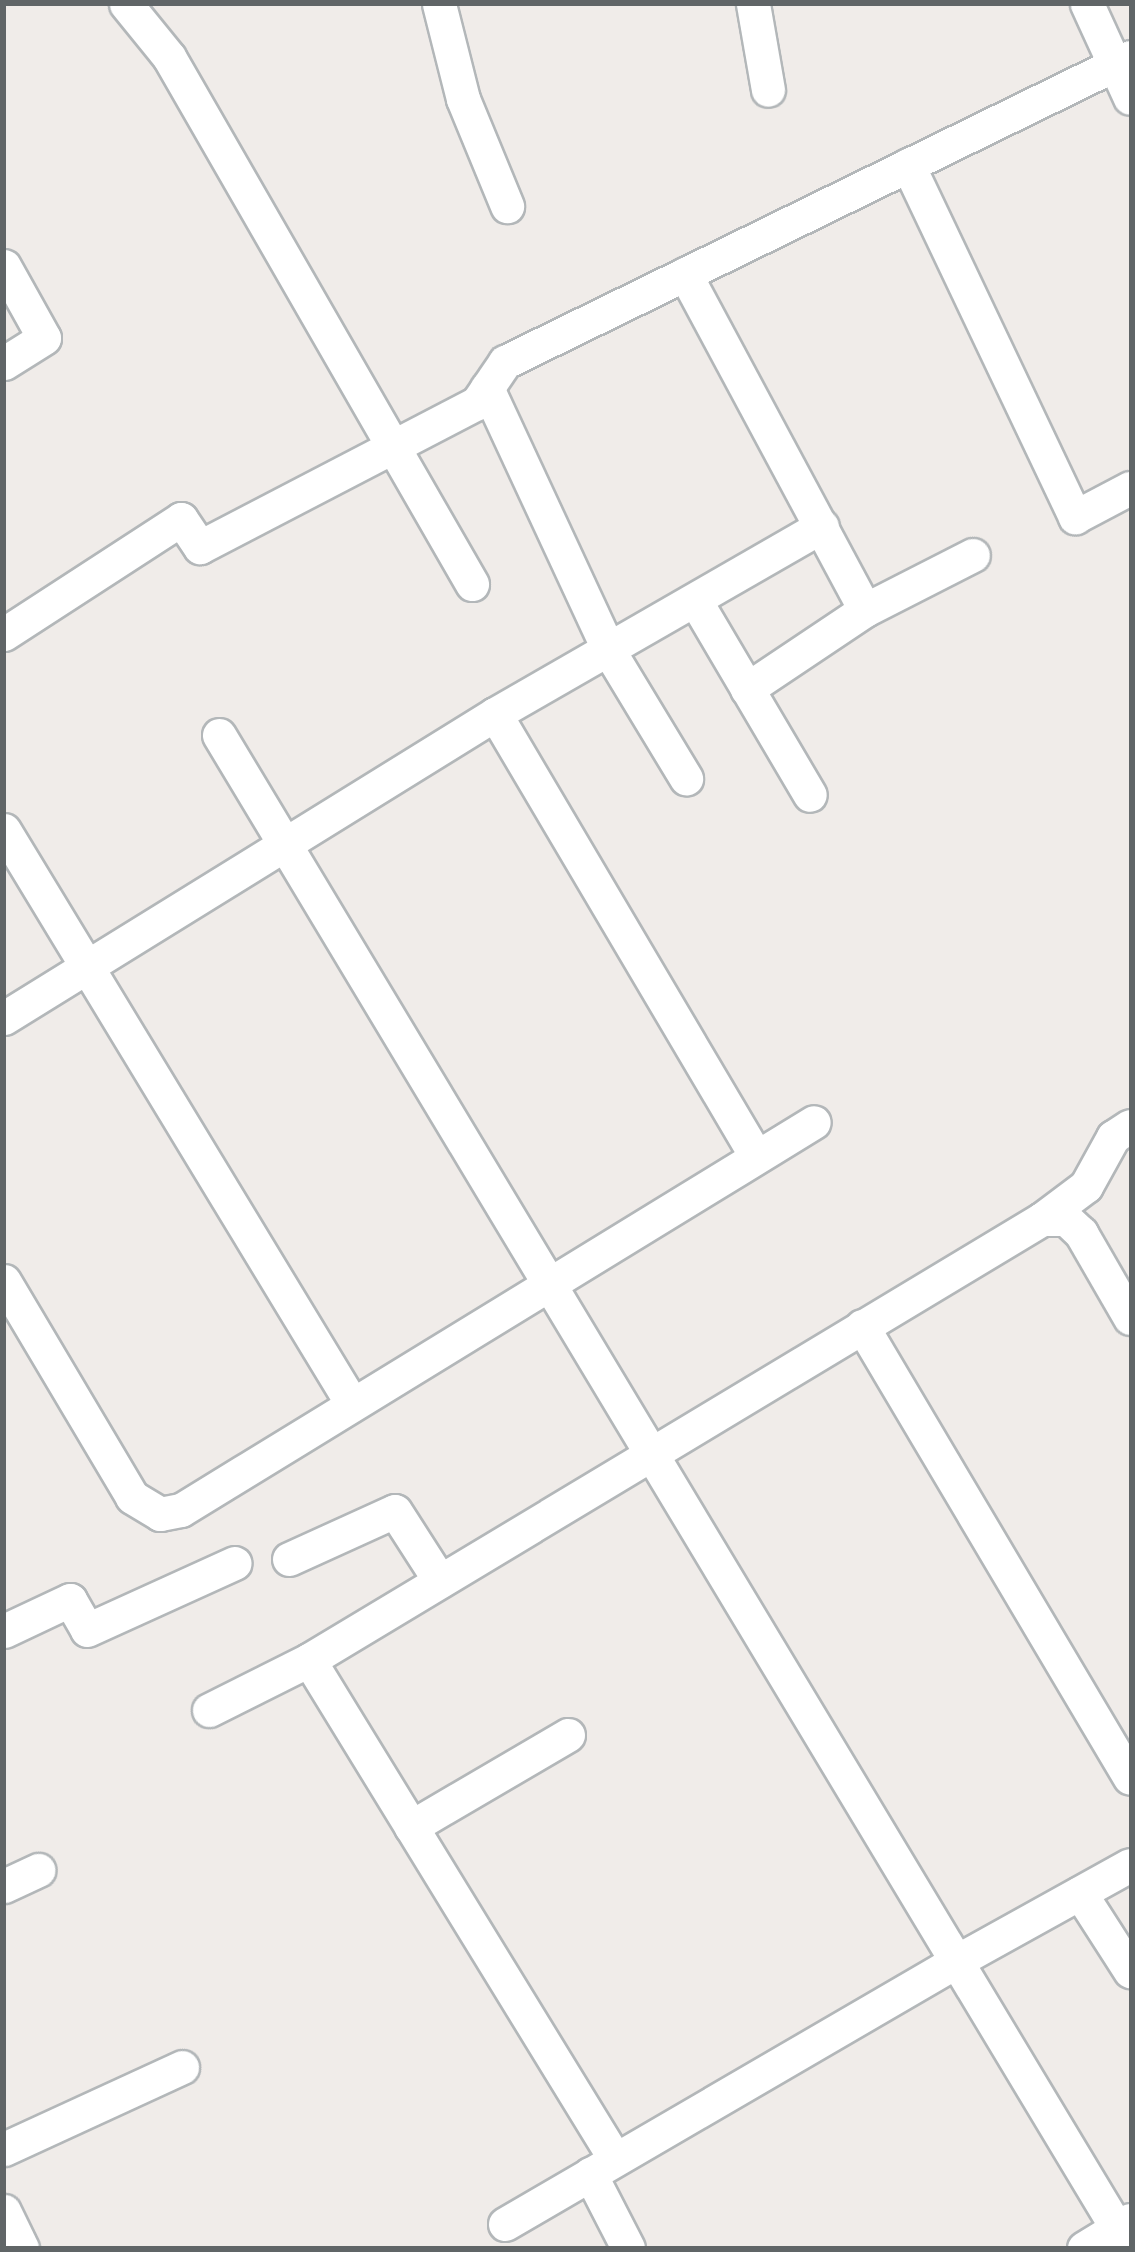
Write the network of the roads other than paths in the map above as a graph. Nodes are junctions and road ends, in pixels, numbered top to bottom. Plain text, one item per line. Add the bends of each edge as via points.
1 (126, 4) edge
2 (439, 4) edge
3 (753, 4) edge
4 (1087, 4) edge
5 (1122, 61) edge
6 (768, 90) dead end
7 (1131, 98) edge
8 (908, 165) junction
9 (507, 206) dead end
10 (4, 266) edge
11 (685, 274) junction
12 (4, 363) edge
13 (487, 388) junction
14 (391, 448) junction
15 (1131, 488) edge
16 (822, 526) junction
17 (973, 555) dead end
18 (472, 584) dead end
19 (695, 600) junction
20 (865, 610) junction
21 (4, 634) edge
22 (609, 651) junction
23 (747, 689) junction
24 (495, 714) junction
25 (219, 735) dead end
26 (686, 778) dead end
27 (810, 795) dead end
28 (4, 830) edge
29 (288, 844) junction
30 (87, 965) junction
31 (4, 1018) edge
32 (814, 1122) dead end
33 (1131, 1126) edge
34 (756, 1156) junction
35 (1042, 1219) junction
36 (4, 1281) edge
37 (548, 1287) junction
38 (1131, 1318) edge
39 (862, 1326) junction
40 (351, 1402) junction
41 (649, 1453) junction
42 (289, 1559) dead end
43 (235, 1563) dead end
44 (440, 1581) junction
45 (4, 1630) edge
46 (309, 1660) junction
47 (209, 1710) dead end
48 (568, 1735) dead end
49 (1131, 1778) edge
50 (411, 1827) junction
51 (1131, 1865) edge
52 (39, 1870) dead end
53 (4, 1886) edge
54 (1080, 1893) junction
55 (955, 1962) junction
56 (1131, 1971) edge
57 (182, 2067) dead end
58 (4, 2149) edge
59 (603, 2167) junction
60 (4, 2211) edge
61 (505, 2224) dead end
62 (1126, 2232) edge
63 (22, 2247) edge
64 (628, 2247) edge
65 (1084, 2247) edge

1 - 14 street via 169,57
2 - 9 street via 463,99
3 - 6 street
4 - 5 street
5 - 7 street
5 - 8 street
8 - 11 street
8 - 15 street via 1075,517
10 - 12 street via 44,338
11 - 13 street via 505,362
11 - 16 street
13 - 14 street via 477,403
13 - 22 street
14 - 18 street
14 - 21 street via 200,547 181,519
16 - 19 street
16 - 20 street
17 - 20 street
19 - 22 street
19 - 23 street
20 - 23 street
22 - 24 street
22 - 26 street
23 - 27 street
24 - 29 street
24 - 34 street
25 - 29 street
28 - 30 street
29 - 30 street
29 - 37 street
30 - 31 street
30 - 40 street
32 - 34 street
33 - 35 street via 1113,1137 1086,1186
34 - 37 street
35 - 38 street via 1066,1219 1081,1233
35 - 39 street
36 - 40 street via 132,1497 160,1514 180,1510
37 - 40 street
37 - 41 street
39 - 41 street
39 - 49 street
41 - 44 street
41 - 55 street
42 - 44 street via 394,1511
43 - 45 street via 87,1630 70,1600
44 - 46 street
46 - 47 street
46 - 50 street
48 - 50 street
50 - 59 street
51 - 54 street
52 - 53 street
54 - 55 street
54 - 56 street
55 - 59 street
55 - 62 street
57 - 58 street
59 - 61 street
59 - 64 street
60 - 63 street
62 - 65 street

